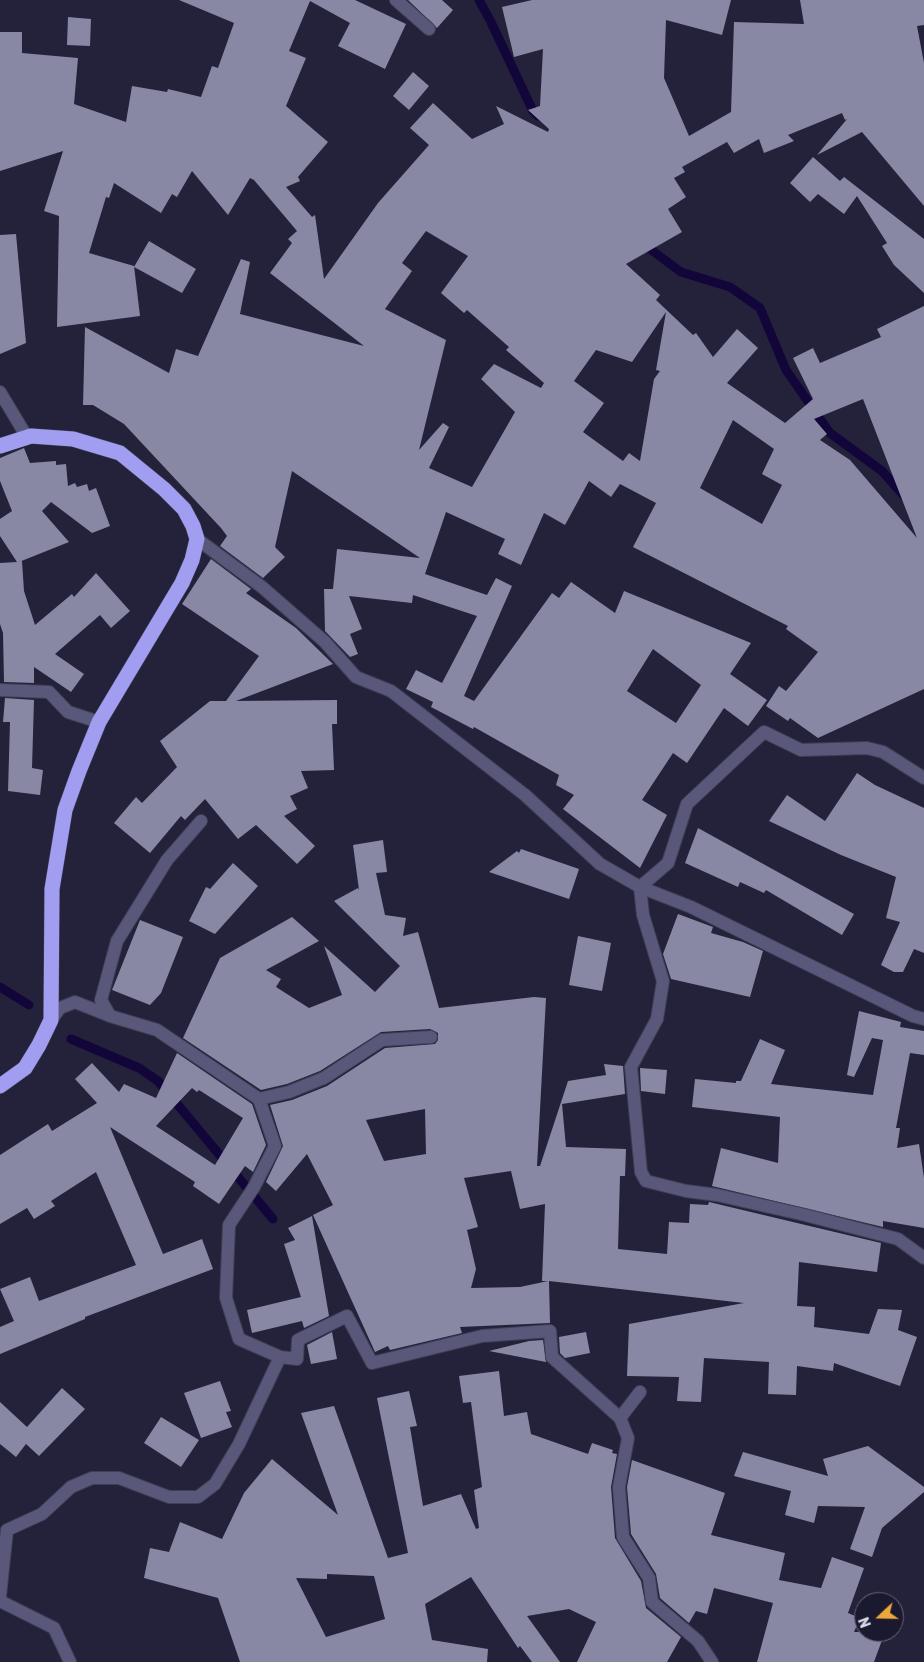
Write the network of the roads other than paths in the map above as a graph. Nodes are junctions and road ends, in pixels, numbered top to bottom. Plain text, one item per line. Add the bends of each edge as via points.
1 (396, 0) edge
2 (429, 29) dead end
3 (0, 392) edge
4 (26, 437) junction
5 (0, 446) edge
6 (197, 539) junction
7 (0, 690) edge
8 (99, 722) junction
9 (924, 778) edge
10 (202, 821) dead end
11 (640, 887) junction
12 (110, 1016) junction
13 (51, 1020) junction
14 (924, 1020) edge
15 (431, 1036) dead end
16 (0, 1086) edge
17 (260, 1098) junction
18 (924, 1258) edge
19 (280, 1357) junction
20 (640, 1392) dead end
21 (620, 1418) junction
22 (0, 1596) edge
23 (0, 1601) edge
24 (70, 1662) edge
25 (712, 1662) edge

1 - 2 street
3 - 4 street
4 - 5 highway
4 - 6 highway via 73,440 120,453 164,488 184,509
6 - 8 highway via 182,583
6 - 11 street via 262,587 325,642 356,677 390,691 525,795 600,864
7 - 8 street via 49,692 68,712
8 - 13 highway via 66,810 52,890
9 - 11 street via 884,752 867,748 801,750 764,732 687,804 668,863
10 - 12 street via 167,860 117,941 101,1000
11 - 14 street via 691,907
11 - 18 street via 643,915 663,981 657,1019 631,1067 641,1172 646,1181 805,1215 898,1239
12 - 13 street via 75,1002 60,1008
12 - 17 street via 156,1030
13 - 16 highway via 25,1068
15 - 17 street via 382,1040 324,1078 289,1092
17 - 19 street via 274,1146 254,1187 229,1225 226,1298 239,1339
19 - 21 street via 297,1359 298,1340 347,1316 372,1363 482,1336 550,1331 552,1357
19 - 22 street via 239,1444 215,1484 198,1497 169,1497 119,1478 92,1478 71,1487 42,1514 7,1530
20 - 21 street
21 - 25 street via 628,1438 619,1487 623,1537 648,1578 652,1602 698,1641
23 - 24 street via 54,1628

